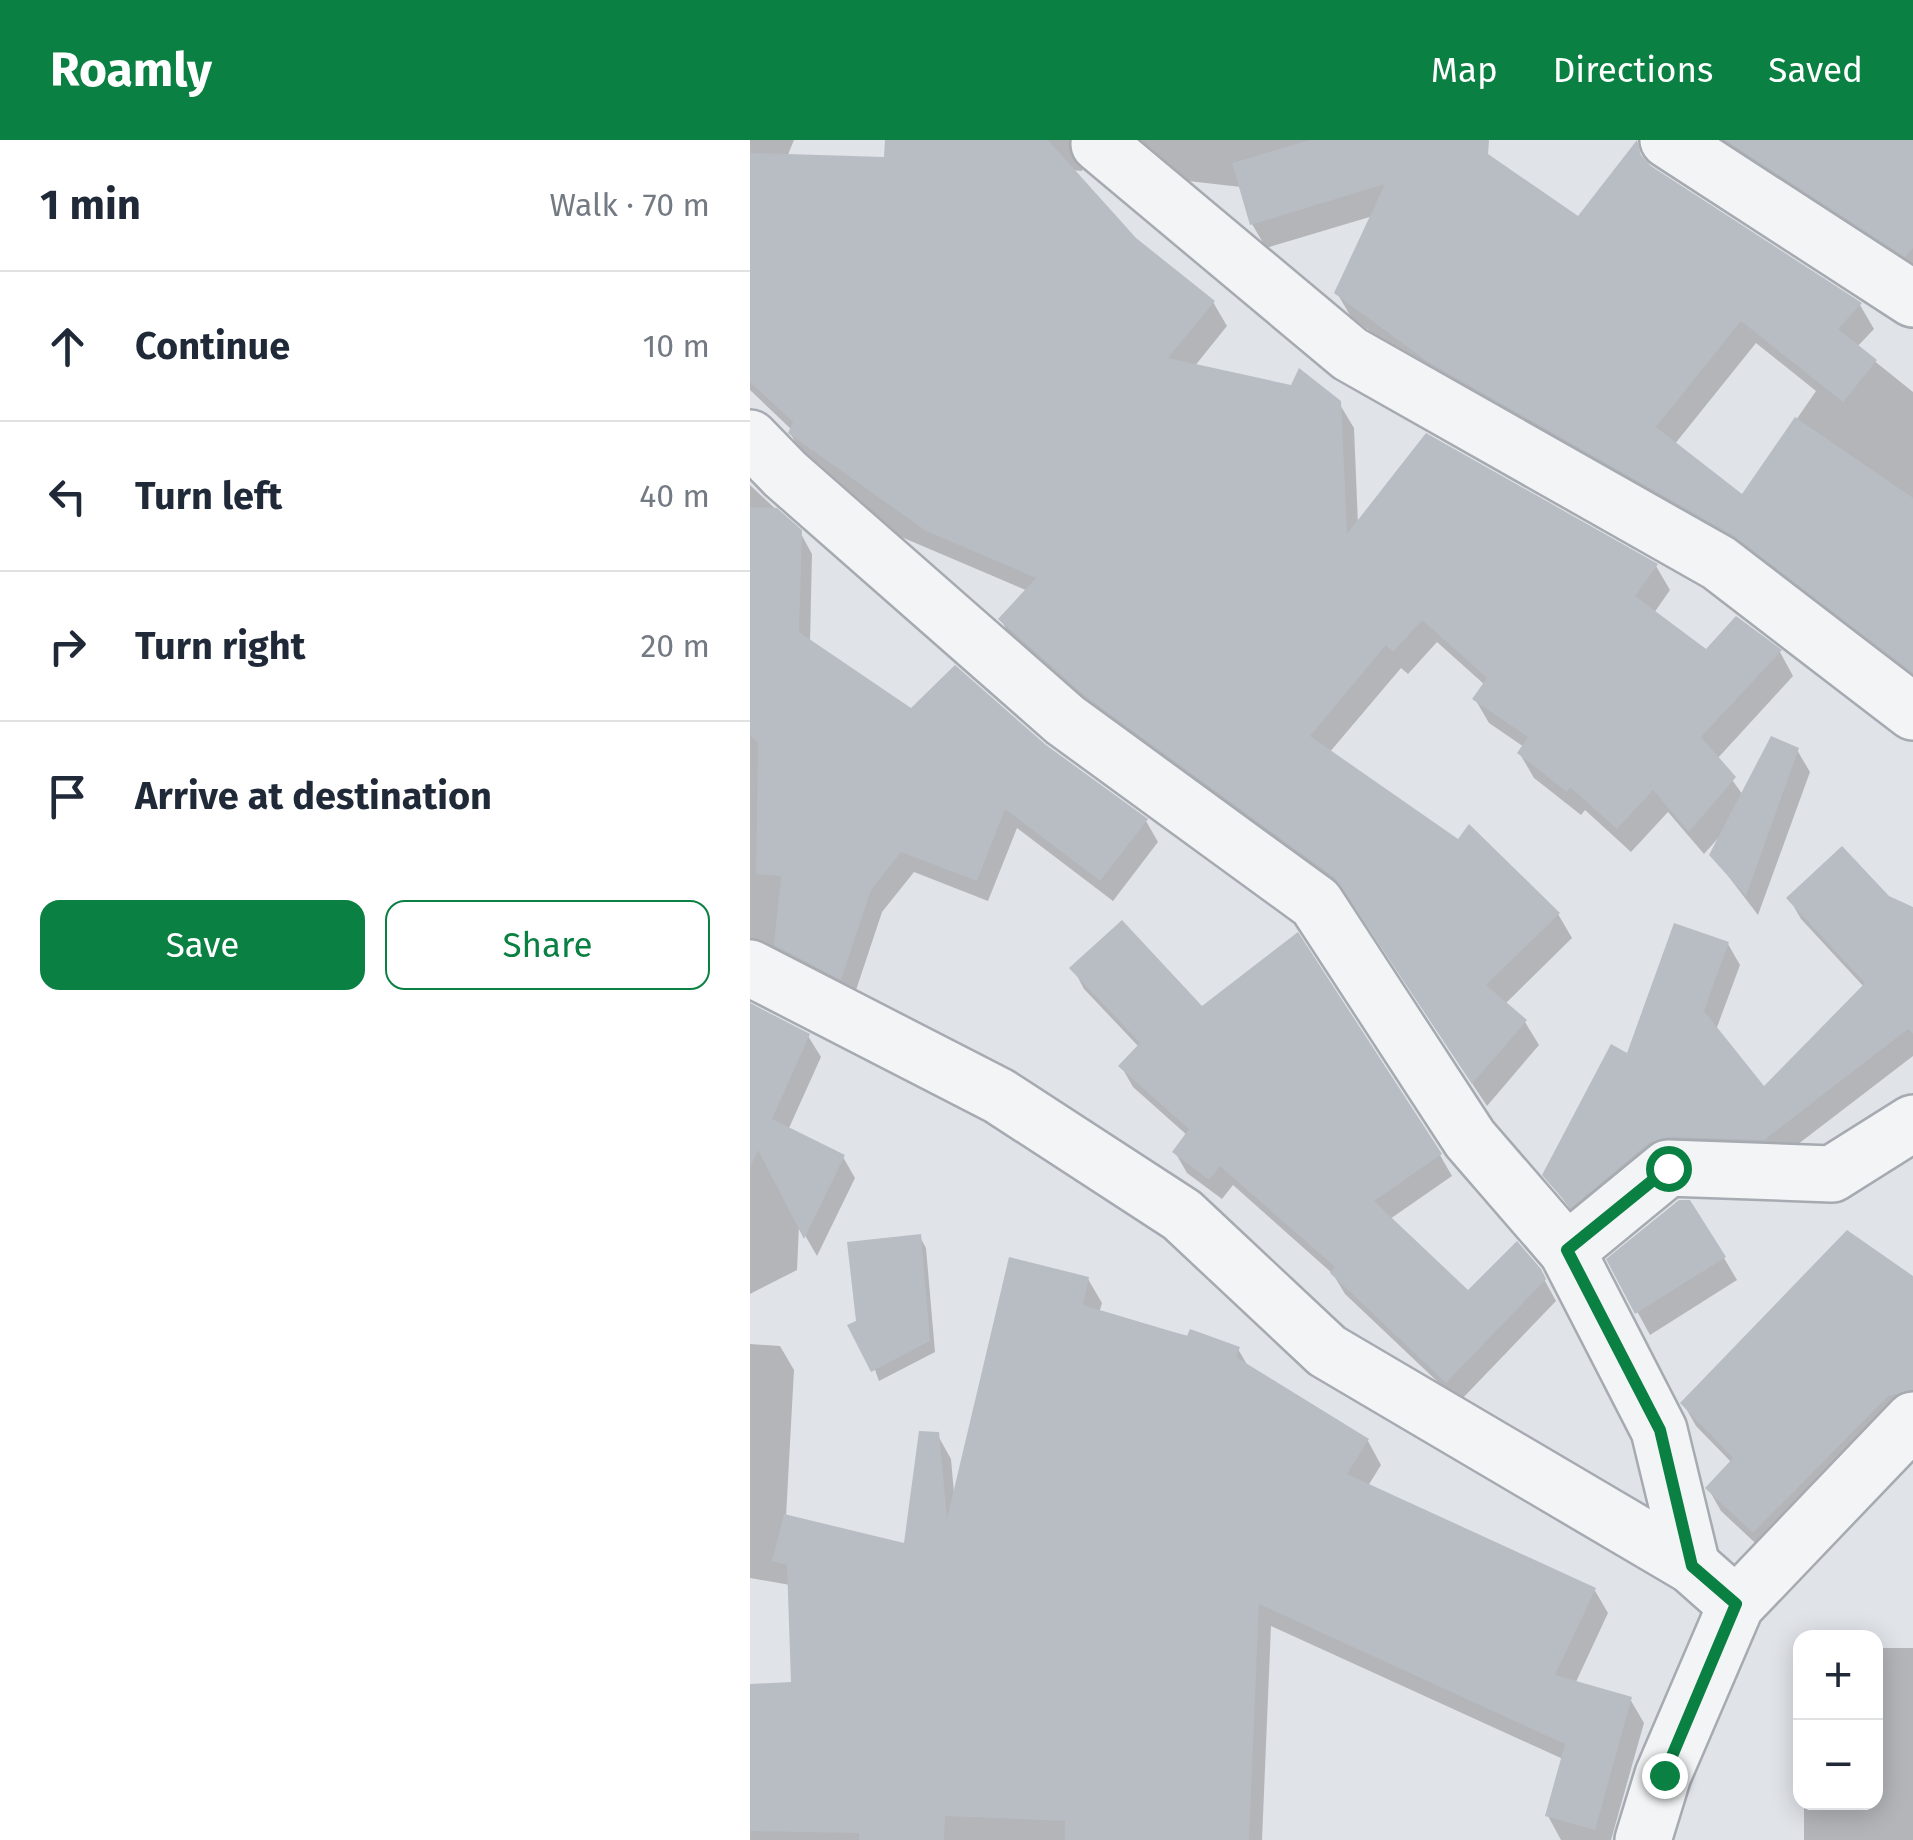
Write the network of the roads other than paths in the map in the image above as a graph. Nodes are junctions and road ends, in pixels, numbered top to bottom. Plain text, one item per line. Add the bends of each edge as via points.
1 (1668, 140) edge
2 (1099, 144) dead end
3 (1913, 298) edge
4 (750, 438) edge
5 (1913, 712) edge
6 (750, 968) edge
7 (1913, 1123) edge
8 (1567, 1250) junction
9 (1913, 1420) edge
10 (1692, 1566) junction
11 (1736, 1604) junction
12 (1642, 1840) edge

1 - 3 street
2 - 5 street via 1350,354 1719,562
4 - 8 street via 1066,720 1316,902 1470,1139
6 - 10 street via 998,1096 1182,1216 1326,1351
7 - 8 street via 1832,1174 1668,1168
8 - 10 street via 1660,1430
9 - 11 street
10 - 11 street
11 - 12 street

